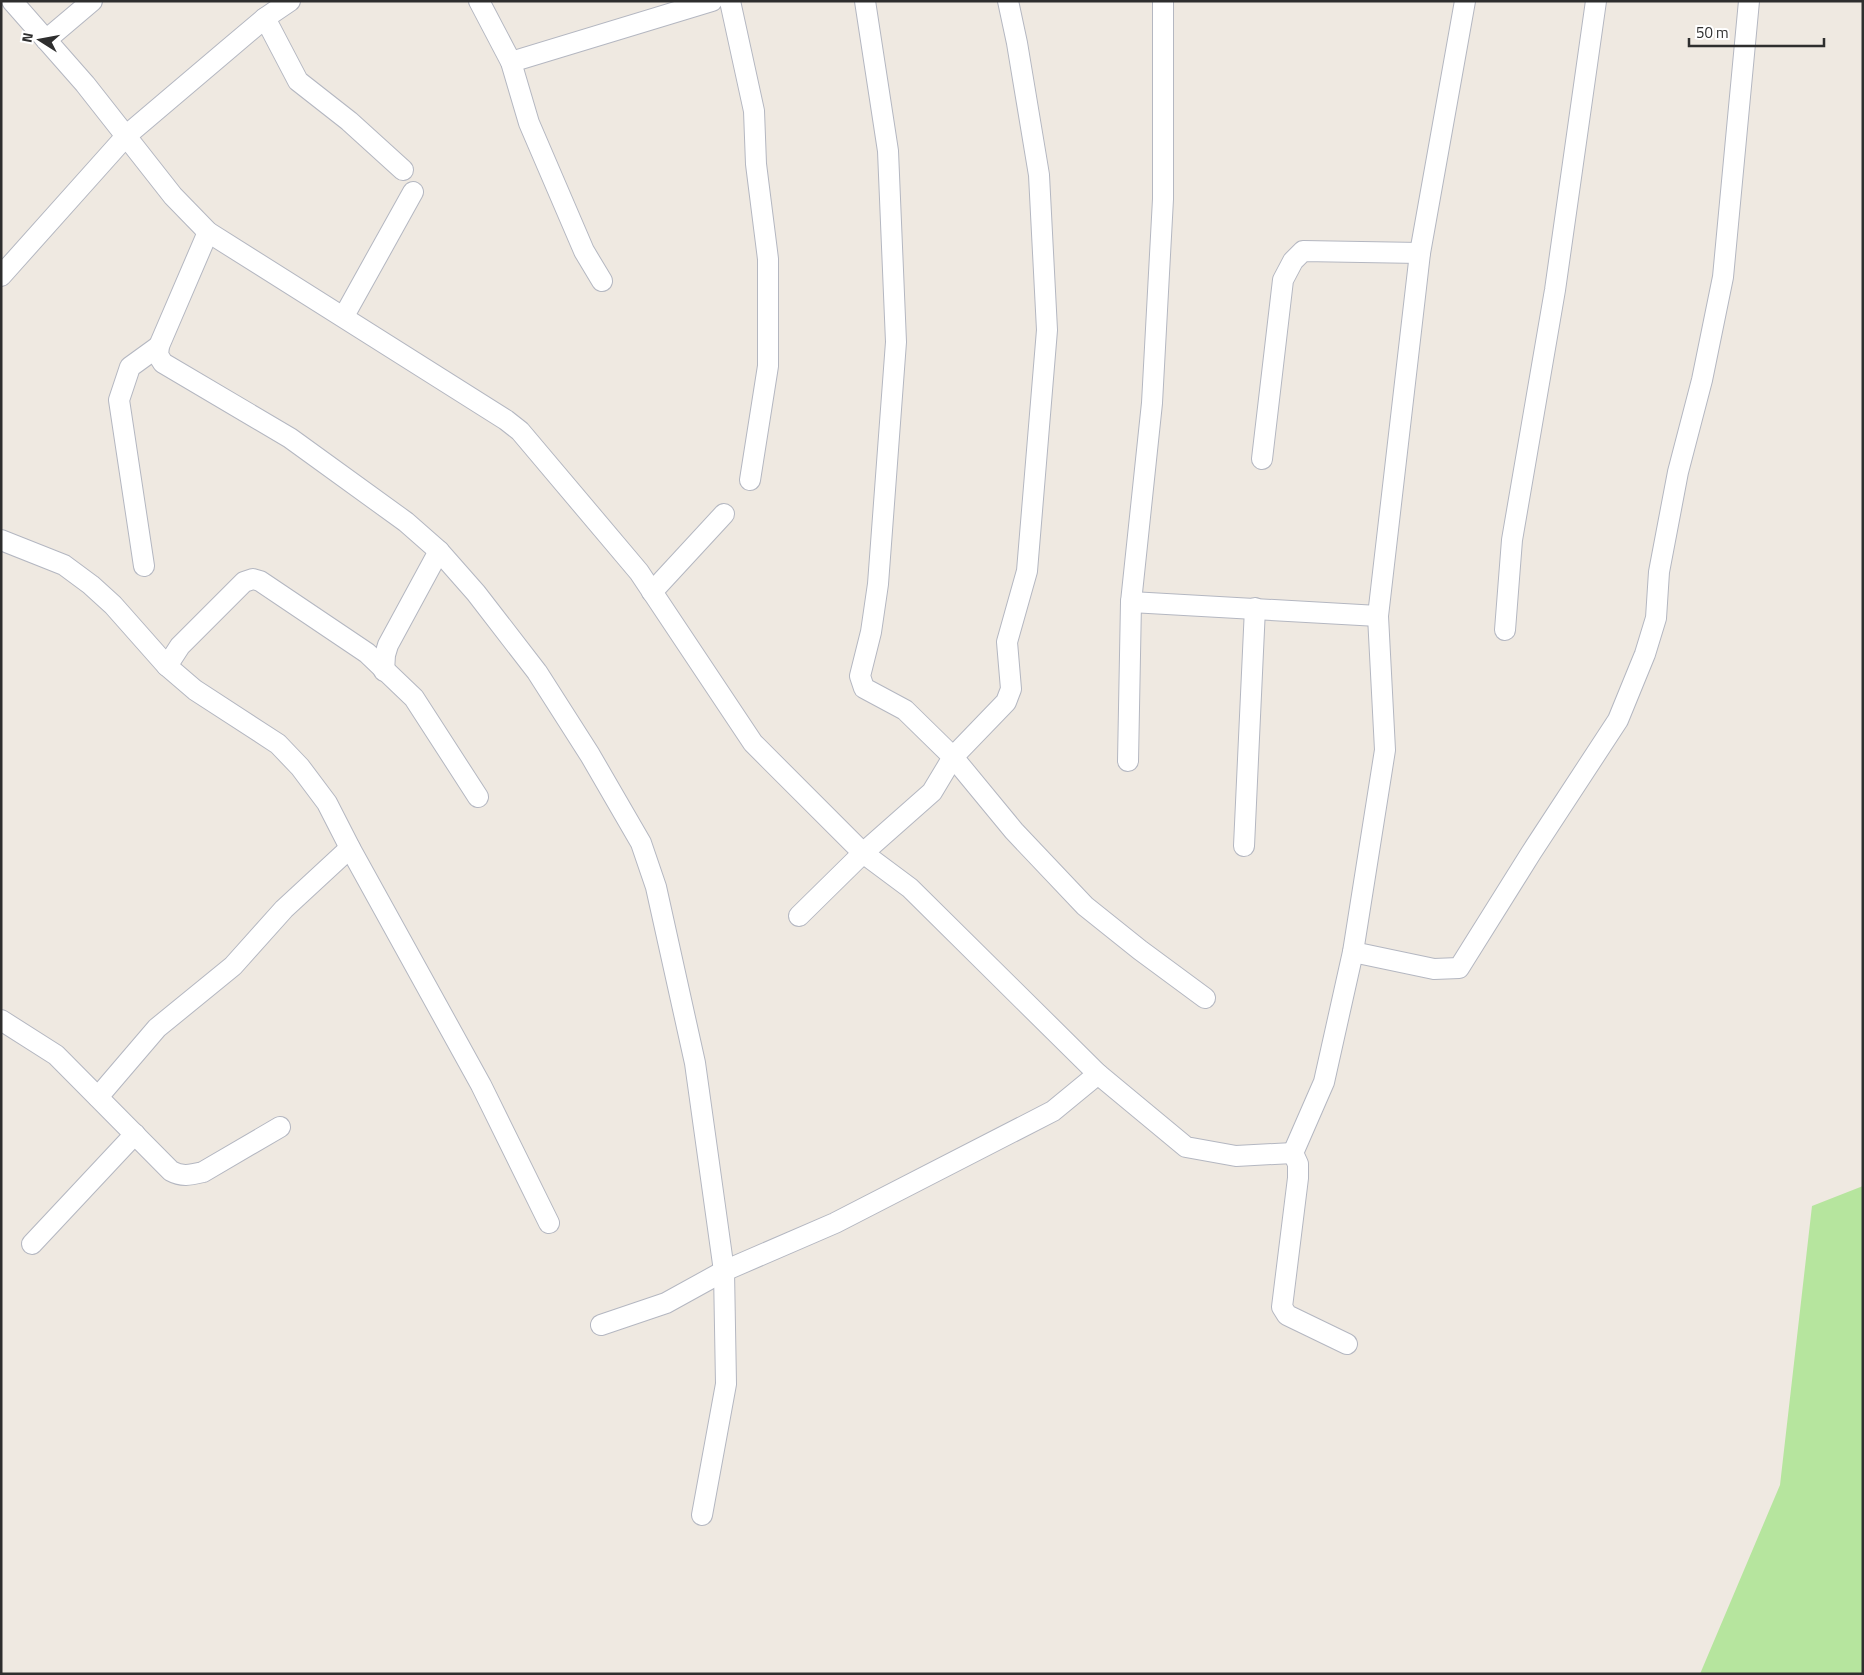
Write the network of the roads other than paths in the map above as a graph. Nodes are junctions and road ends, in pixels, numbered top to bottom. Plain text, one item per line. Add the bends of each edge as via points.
1 (12, 1) edge
2 (92, 1) edge
3 (290, 1) edge
4 (478, 1) edge
5 (712, 1) edge
6 (730, 1) edge
7 (865, 1) edge
8 (1008, 1) edge
9 (1163, 1) edge
10 (1465, 1) edge
11 (1596, 1) edge
12 (1749, 1) edge
13 (265, 18) junction
14 (46, 40) junction
15 (511, 62) junction
16 (127, 135) junction
17 (403, 170) dead end
18 (413, 192) dead end
19 (208, 232) junction
20 (1420, 253) junction
21 (3, 270) edge
22 (602, 281) dead end
23 (344, 316) junction
24 (159, 346) junction
25 (1262, 460) dead end
26 (750, 480) dead end
27 (724, 514) dead end
28 (1, 540) edge
29 (439, 551) junction
30 (144, 566) dead end
31 (652, 592) junction
32 (1131, 602) junction
33 (1255, 608) junction
34 (1378, 616) junction
35 (1505, 630) dead end
36 (167, 666) junction
37 (384, 671) junction
38 (953, 758) junction
39 (1128, 761) dead end
40 (478, 797) dead end
41 (1244, 846) dead end
42 (350, 848) junction
43 (863, 852) junction
44 (800, 916) dead end
45 (1353, 952) junction
46 (1205, 998) dead end
47 (1, 1020) edge
48 (1098, 1074) junction
49 (98, 1098) junction
50 (280, 1127) dead end
51 (135, 1134) junction
52 (1293, 1154) junction
53 (549, 1223) dead end
54 (32, 1244) dead end
55 (724, 1271) junction
56 (601, 1325) dead end
57 (1347, 1344) dead end
58 (702, 1515) dead end

1 - 14 street
2 - 14 street
3 - 13 street
4 - 15 street
5 - 15 street
6 - 26 street via 754,111 756,164 768,259 768,366
7 - 38 street via 888,151 896,342 878,584 860,676 864,688 905,710
8 - 38 street via 1039,175 1047,330 1027,571 1006,642 1011,689 1006,702
9 - 32 street via 1162,228 1152,403
10 - 20 street
11 - 35 street via 1554,290 1512,540
12 - 45 street via 1723,277 1702,380 1678,472 1659,572 1656,618 1618,720 1459,968 1434,969
13 - 16 street
13 - 17 street via 298,81
14 - 16 street
15 - 22 street via 529,123 584,251
16 - 19 street via 174,196
16 - 21 street
18 - 23 street
19 - 23 street
19 - 24 street
20 - 25 street via 1303,251 1293,261 1283,280
20 - 34 street
23 - 31 street via 520,430 639,572
24 - 29 street via 158,355 163,363 290,438 406,522
24 - 30 street via 130,367 119,400
27 - 31 street
28 - 36 street via 64,565 91,585
29 - 37 street via 388,645
29 - 55 street via 537,672 641,843 656,888 695,1063
31 - 43 street via 745,734
32 - 33 street
32 - 39 street
33 - 34 street
33 - 41 street
34 - 45 street via 1385,750
36 - 37 street via 180,646 244,582 253,579 278,592 367,653
36 - 42 street via 195,690 278,744 327,803
37 - 40 street via 414,698
38 - 43 street via 932,792
38 - 46 street via 1014,831 1085,906
42 - 49 street via 284,910 233,966 157,1028
42 - 53 street via 481,1084
43 - 44 street
43 - 48 street via 910,888
45 - 52 street via 1324,1082
47 - 49 street via 56,1055
48 - 52 street via 1186,1146 1236,1156
48 - 55 street via 1053,1111 835,1223
49 - 51 street
50 - 51 street via 190,1176 180,1176 171,1171
51 - 54 street
52 - 57 street via 1298,1164 1298,1178 1282,1307 1287,1315
55 - 56 street via 666,1303
55 - 58 street via 726,1384

